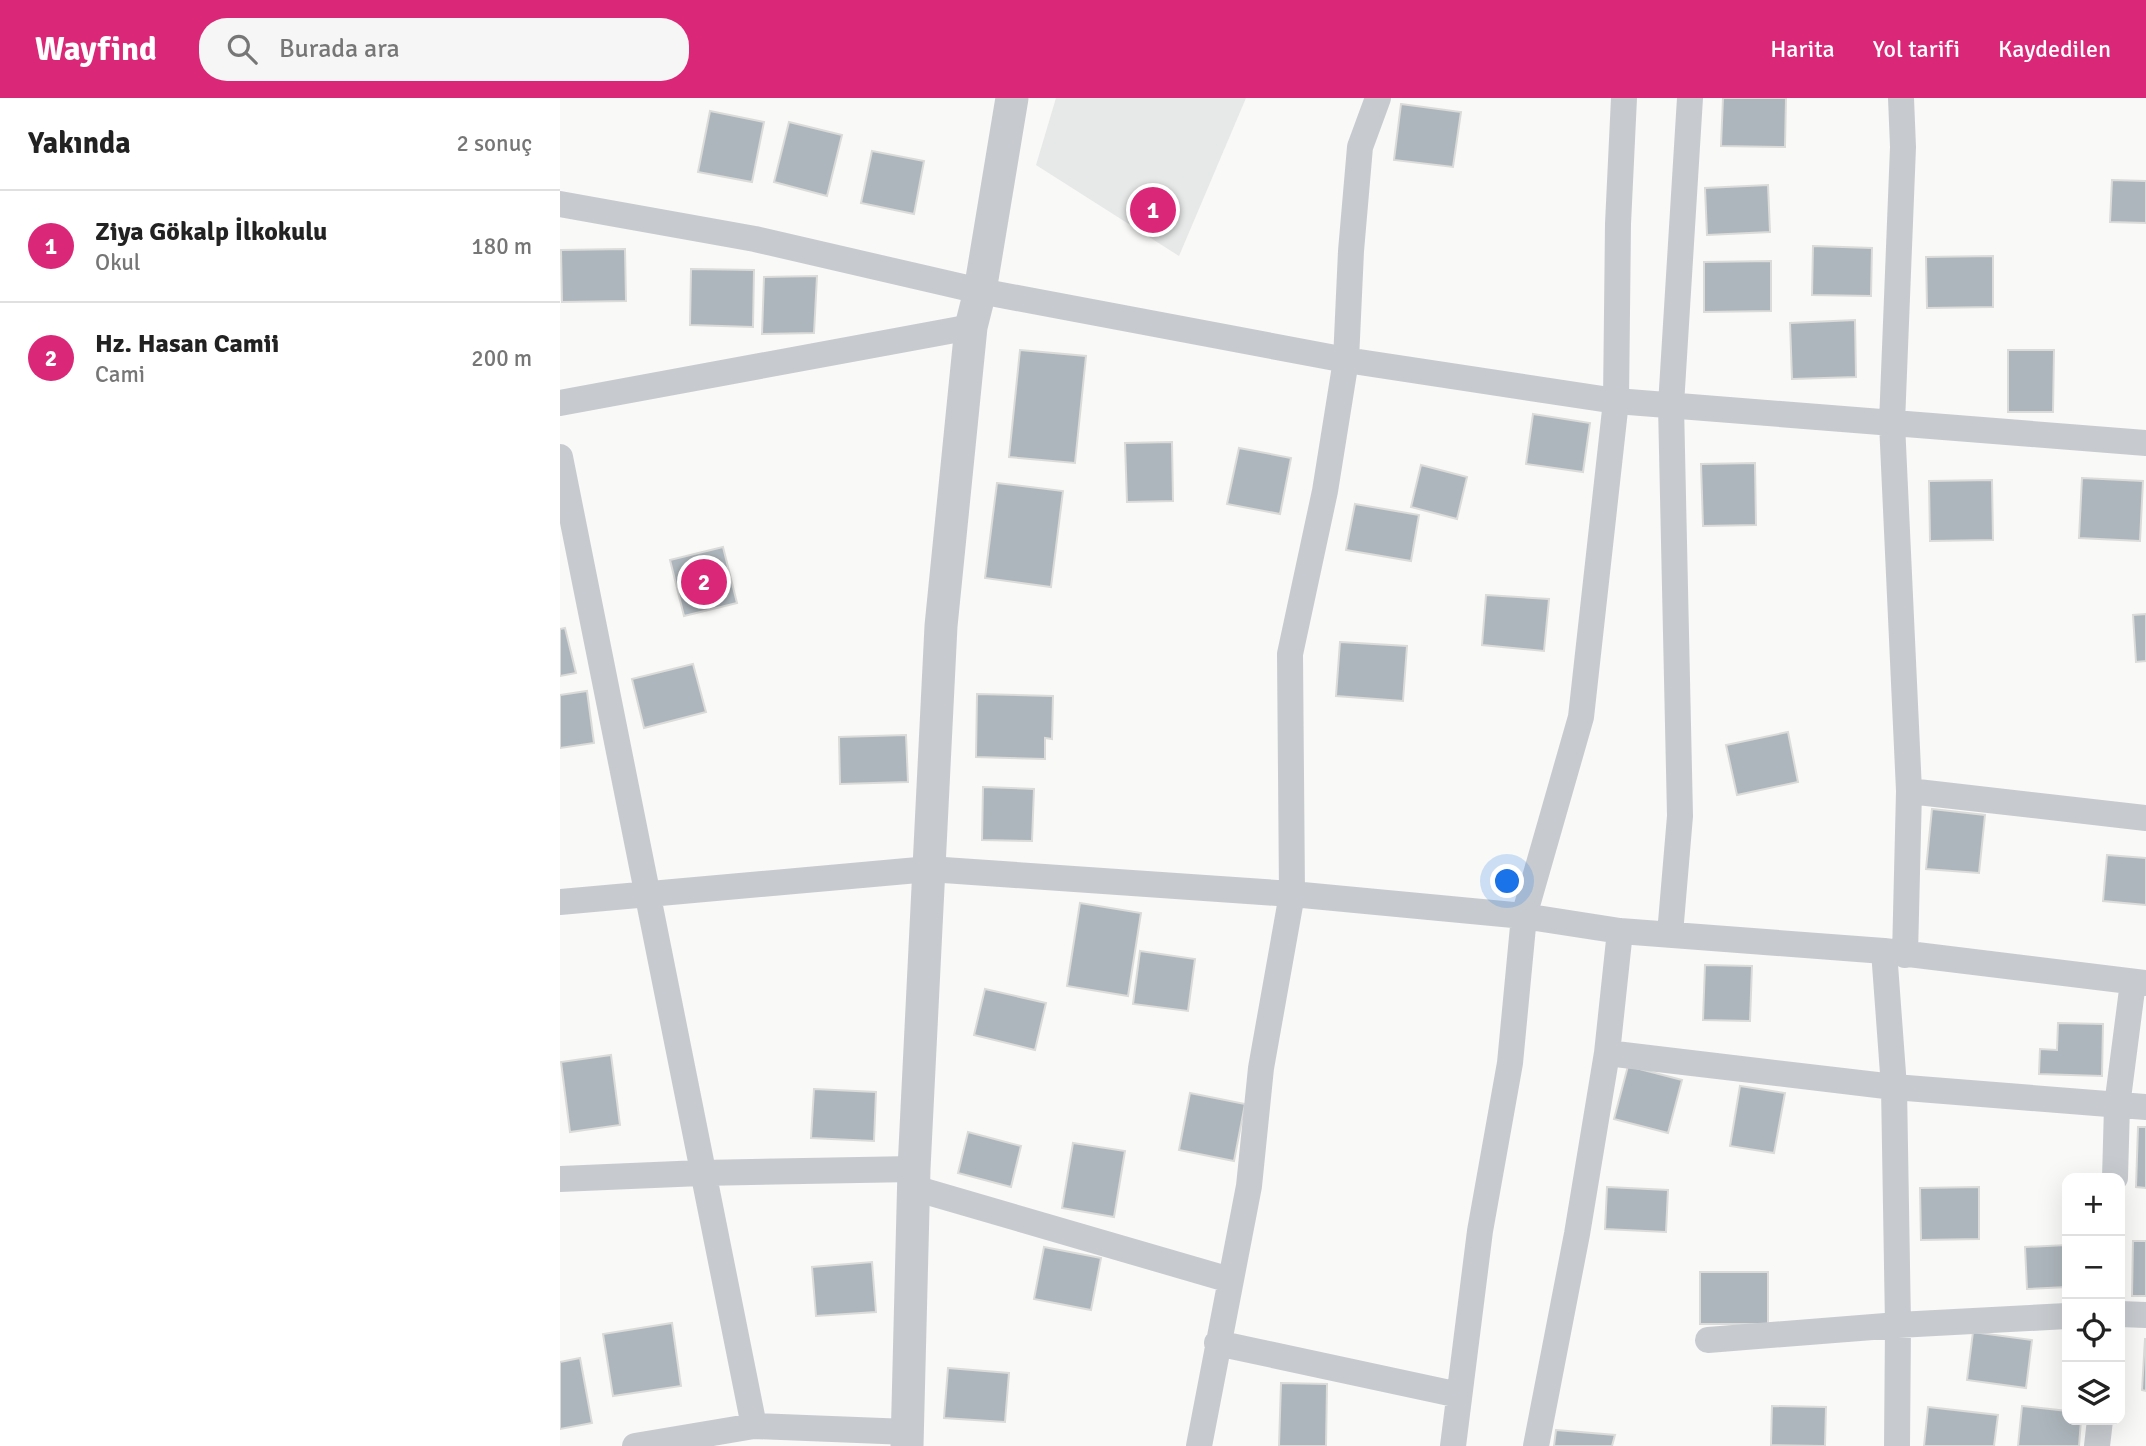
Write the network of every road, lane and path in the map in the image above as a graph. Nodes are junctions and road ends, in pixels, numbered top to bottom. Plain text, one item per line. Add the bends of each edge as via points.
1 (1012, 98) edge
2 (1378, 98) edge
3 (1624, 98) edge
4 (1690, 98) edge
5 (1901, 98) edge
6 (560, 204) edge
7 (980, 291) junction
8 (971, 327) junction
9 (1346, 360) junction
10 (1616, 401) junction
11 (560, 402) edge
12 (1671, 405) junction
13 (1892, 423) junction
14 (2146, 443) edge
15 (560, 457) edge
16 (1909, 791) junction
17 (2146, 818) edge
18 (929, 869) junction
19 (1292, 894) junction
20 (649, 895) junction
21 (560, 902) edge
22 (1524, 916) junction
23 (1620, 931) junction
24 (1670, 934) junction
25 (1895, 953) junction
26 (2139, 983) edge
27 (1607, 1052) junction
28 (1894, 1087) junction
29 (2118, 1106) junction
30 (2146, 1107) edge
31 (701, 1173) junction
32 (2115, 1173) edge
33 (560, 1179) edge
34 (914, 1179) junction
35 (1230, 1280) junction
36 (2125, 1314) edge
37 (2146, 1315) edge
38 (2062, 1316) edge
39 (1898, 1325) junction
40 (1708, 1340) dead end
41 (1217, 1343) junction
42 (1459, 1395) junction
43 (2099, 1425) edge
44 (754, 1426) junction
45 (908, 1439) edge
46 (635, 1446) edge
47 (1199, 1446) edge
48 (1452, 1446) edge
49 (1536, 1446) edge
50 (1896, 1446) edge
51 (2097, 1446) edge

1 - 7 street
2 - 9 street via 1360,147
3 - 10 street
4 - 12 street
5 - 13 street
6 - 7 street via 755,239
7 - 8 street
7 - 9 street
8 - 11 street
8 - 18 street via 941,626
9 - 10 street
9 - 19 street via 1325,491 1290,654
10 - 12 street
10 - 22 street via 1581,717
12 - 13 street
12 - 24 street via 1680,816
13 - 14 street
13 - 16 street
15 - 20 street
16 - 17 street
16 - 25 street
18 - 19 street
18 - 20 street
18 - 34 street
19 - 22 street
19 - 35 street via 1261,1068 1249,1186
20 - 21 street
20 - 31 street
22 - 23 street
22 - 42 street via 1510,1063 1480,1231
23 - 24 street
23 - 27 street
24 - 25 street
25 - 26 street
25 - 28 street
26 - 29 street
27 - 28 street
27 - 49 street
28 - 29 street
28 - 39 street
29 - 30 street
29 - 32 street
31 - 33 street
31 - 34 street
31 - 44 street
34 - 35 street
34 - 45 street
35 - 41 street
36 - 37 street
38 - 39 street
39 - 40 street
39 - 50 street
41 - 42 street
41 - 47 street
42 - 48 street
43 - 51 street
44 - 45 street
44 - 46 street

